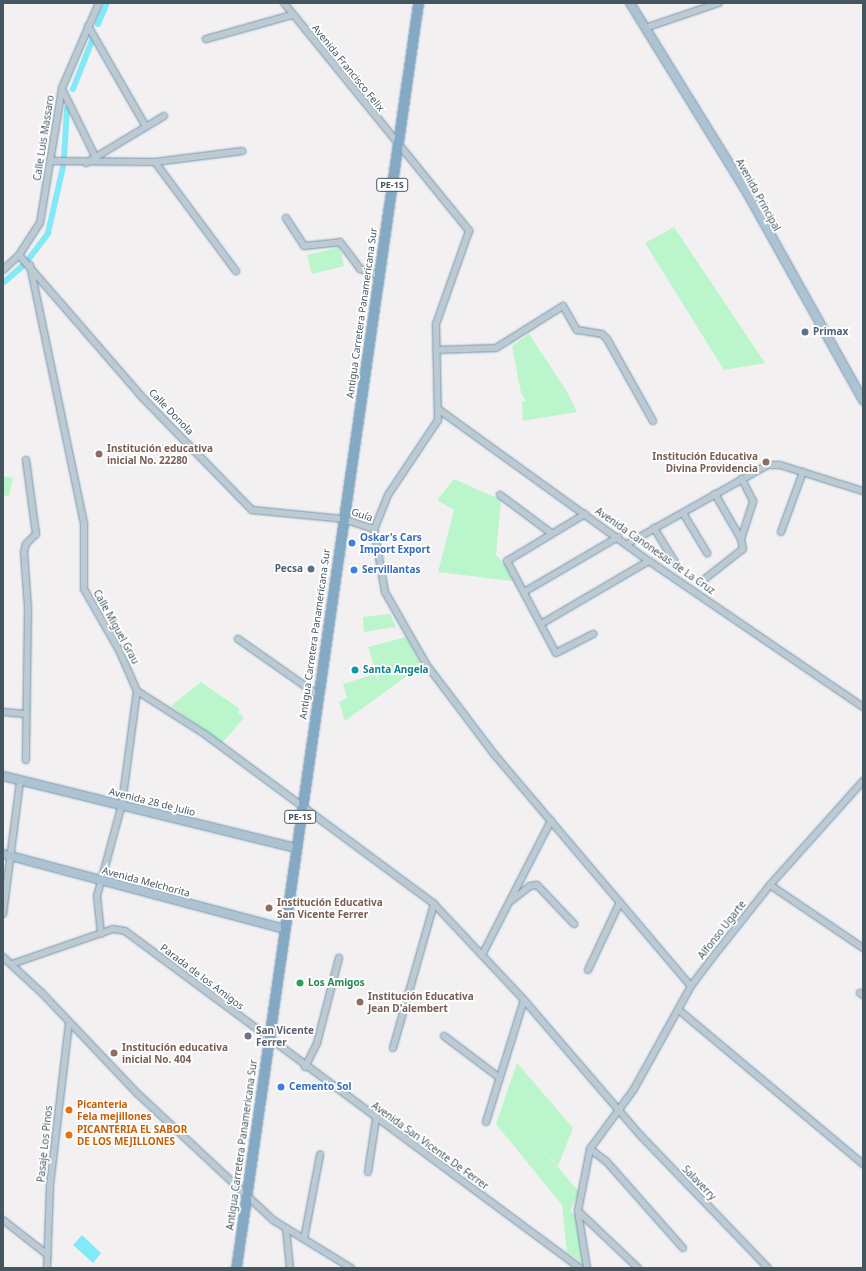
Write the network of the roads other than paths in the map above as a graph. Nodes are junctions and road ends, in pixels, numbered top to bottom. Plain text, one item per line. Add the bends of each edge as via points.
1 (98, 3) edge
2 (284, 3) edge
3 (418, 3) edge
4 (630, 3) edge
5 (718, 3) edge
6 (292, 15) junction
7 (88, 26) junction
8 (645, 28) junction
9 (206, 39) dead end
10 (62, 88) junction
11 (164, 116) dead end
12 (146, 127) junction
13 (398, 146) junction
14 (242, 151) dead end
15 (95, 156) junction
16 (51, 161) junction
17 (155, 162) junction
18 (86, 163) junction
19 (286, 218) dead end
20 (19, 255) junction
21 (30, 265) junction
22 (3, 270) edge
23 (236, 271) dead end
24 (378, 275) junction
25 (436, 350) junction
26 (863, 400) edge
27 (438, 409) junction
28 (653, 421) dead end
29 (26, 460) dead end
30 (802, 472) junction
31 (742, 479) junction
32 (863, 491) edge
33 (715, 494) junction
34 (500, 495) dead end
35 (683, 513) junction
36 (585, 514) junction
37 (343, 519) junction
38 (654, 528) junction
39 (374, 529) junction
40 (781, 532) dead end
41 (551, 533) junction
42 (618, 537) junction
43 (742, 540) junction
44 (627, 544) junction
45 (707, 553) dead end
46 (650, 561) junction
47 (678, 567) dead end
48 (701, 582) dead end
49 (524, 592) junction
50 (541, 624) junction
51 (593, 634) dead end
52 (238, 639) dead end
53 (137, 691) junction
54 (318, 694) junction
55 (863, 707) edge
56 (3, 712) edge
57 (25, 714) junction
58 (26, 760) dead end
59 (3, 776) edge
60 (20, 781) junction
61 (863, 781) edge
62 (122, 804) junction
63 (302, 806) junction
64 (551, 821) junction
65 (296, 848) junction
66 (6, 855) edge
67 (100, 880) junction
68 (770, 885) junction
69 (511, 901) junction
70 (620, 902) junction
71 (434, 904) junction
72 (3, 914) edge
73 (574, 924) dead end
74 (285, 930) junction
75 (100, 934) junction
76 (863, 948) edge
77 (482, 955) junction
78 (3, 957) edge
79 (339, 958) dead end
80 (12, 964) junction
81 (588, 970) dead end
82 (691, 986) junction
83 (524, 1000) junction
84 (680, 1011) junction
85 (69, 1023) junction
86 (444, 1036) dead end
87 (268, 1039) junction
88 (394, 1048) dead end
89 (305, 1067) junction
90 (500, 1078) junction
91 (620, 1108) junction
92 (376, 1119) junction
93 (486, 1122) dead end
94 (590, 1149) junction
95 (320, 1155) dead end
96 (863, 1164) edge
97 (368, 1172) dead end
98 (246, 1194) junction
99 (578, 1211) junction
100 (3, 1220) edge
101 (286, 1228) junction
102 (304, 1240) junction
103 (682, 1248) dead end
104 (48, 1255) junction
105 (47, 1268) edge
106 (236, 1268) edge
107 (290, 1268) edge
108 (351, 1268) edge
109 (580, 1268) edge
110 (587, 1268) edge
111 (638, 1268) edge
112 (768, 1268) edge

1 - 7 street, Calle Luis Massaro
2 - 6 street, Avenida Francisco Felix
3 - 13 highway, Antigua Carretera Panamericana Sur / PE-1S
4 - 8 main road, Avenida Principal
5 - 8 street
6 - 9 street
6 - 13 street, Avenida Francisco Felix
7 - 10 street, Calle Luis Massaro
7 - 12 street
8 - 26 main road, Avenida Principal via 745,189
10 - 15 street
10 - 16 street, Calle Luis Massaro
11 - 12 street
12 - 15 street
13 - 24 highway, Antigua Carretera Panamericana Sur / PE-1S
13 - 25 street, Avenida Francisco Felix via 469,231 436,324
14 - 17 street
15 - 18 street
16 - 18 street
16 - 20 street, Calle Luis Massaro via 40,223
17 - 18 street
17 - 23 street
19 - 24 street via 304,246 340,242 360,269
20 - 21 street, Calle Donola
20 - 22 street, Calle Luis Massaro
21 - 37 street, Calle Donola via 141,396 252,510
21 - 53 street, Calle Miguel Grau via 84,524 84,589 120,650
24 - 37 highway, Antigua Carretera Panamericana Sur / PE-1S
25 - 27 street
25 - 28 street via 496,348 563,306 577,330 604,336
27 - 36 street, Avenida Canonesas de La Cruz
27 - 39 street via 435,430 388,495
29 - 57 street via 36,534 26,544 24,552 28,608
30 - 31 street via 775,464
30 - 32 street
30 - 40 street
31 - 33 street
31 - 43 street via 753,501
33 - 35 street
33 - 43 street
34 - 41 street
35 - 38 street
35 - 45 street
36 - 41 street
36 - 42 street, Avenida Canonesas de La Cruz
37 - 39 street, Guía
37 - 54 highway, Antigua Carretera Panamericana Sur / PE-1S
38 - 44 street
38 - 47 street
39 - 64 street via 385,592 408,636 489,748
41 - 49 street via 508,559
42 - 44 street, Avenida Canonesas de La Cruz
42 - 49 street
43 - 48 street via 741,552
44 - 46 street, Avenida Canonesas de La Cruz
46 - 50 street
46 - 55 street, Avenida Canonesas de La Cruz
49 - 50 street
50 - 51 street via 558,654
52 - 54 street
53 - 62 street
53 - 63 street, Salaverry via 206,735
54 - 63 highway, Antigua Carretera Panamericana Sur / PE-1S
56 - 57 street
57 - 58 street
59 - 60 main road, Avenida 28 de Julio
60 - 62 main road, Avenida 28 de Julio
60 - 66 street
61 - 68 street, Alfonso Ugarte
62 - 65 main road, Avenida 28 de Julio
62 - 67 street
63 - 65 highway, Antigua Carretera Panamericana Sur / PE-1S
63 - 71 street, Salaverry
64 - 69 street
64 - 70 street
65 - 74 highway, Antigua Carretera Panamericana Sur / PE-1S
66 - 67 main road, Avenida Melchorita
66 - 72 street
67 - 74 main road, Avenida Melchorita
67 - 75 street
68 - 76 street
68 - 82 street, Alfonso Ugarte
69 - 73 street via 530,886 537,886
69 - 77 street
70 - 81 street
70 - 82 street
71 - 77 street, Salaverry
71 - 88 street
74 - 87 highway, Antigua Carretera Panamericana Sur / PE-1S
75 - 80 street
75 - 87 street, Parada de los Amigos via 113,929 125,931
77 - 83 street, Salaverry
78 - 80 street
79 - 89 street via 317,1043
80 - 85 street
82 - 84 street, Alfonso Ugarte
83 - 90 street
83 - 91 street, Salaverry
84 - 91 street, Alfonso Ugarte
84 - 96 street
85 - 98 street via 138,1094
85 - 104 street, Pasaje Los Pinos via 50,1185
86 - 90 street
87 - 89 street, Avenida San Vicente De Ferrer
87 - 98 highway, Antigua Carretera Panamericana Sur / PE-1S
89 - 92 street, Avenida San Vicente De Ferrer
90 - 93 street
91 - 94 street, Alfonso Ugarte
91 - 112 street, Salaverry via 641,1136
92 - 97 street
92 - 109 street, Avenida San Vicente De Ferrer
94 - 99 street
94 - 103 street via 611,1167
95 - 102 street
98 - 101 street
98 - 106 highway, Antigua Carretera Panamericana Sur / PE-1S
99 - 110 street
99 - 111 street
100 - 104 street
101 - 102 street
101 - 107 street
102 - 108 street
104 - 105 street, Pasaje Los Pinos

